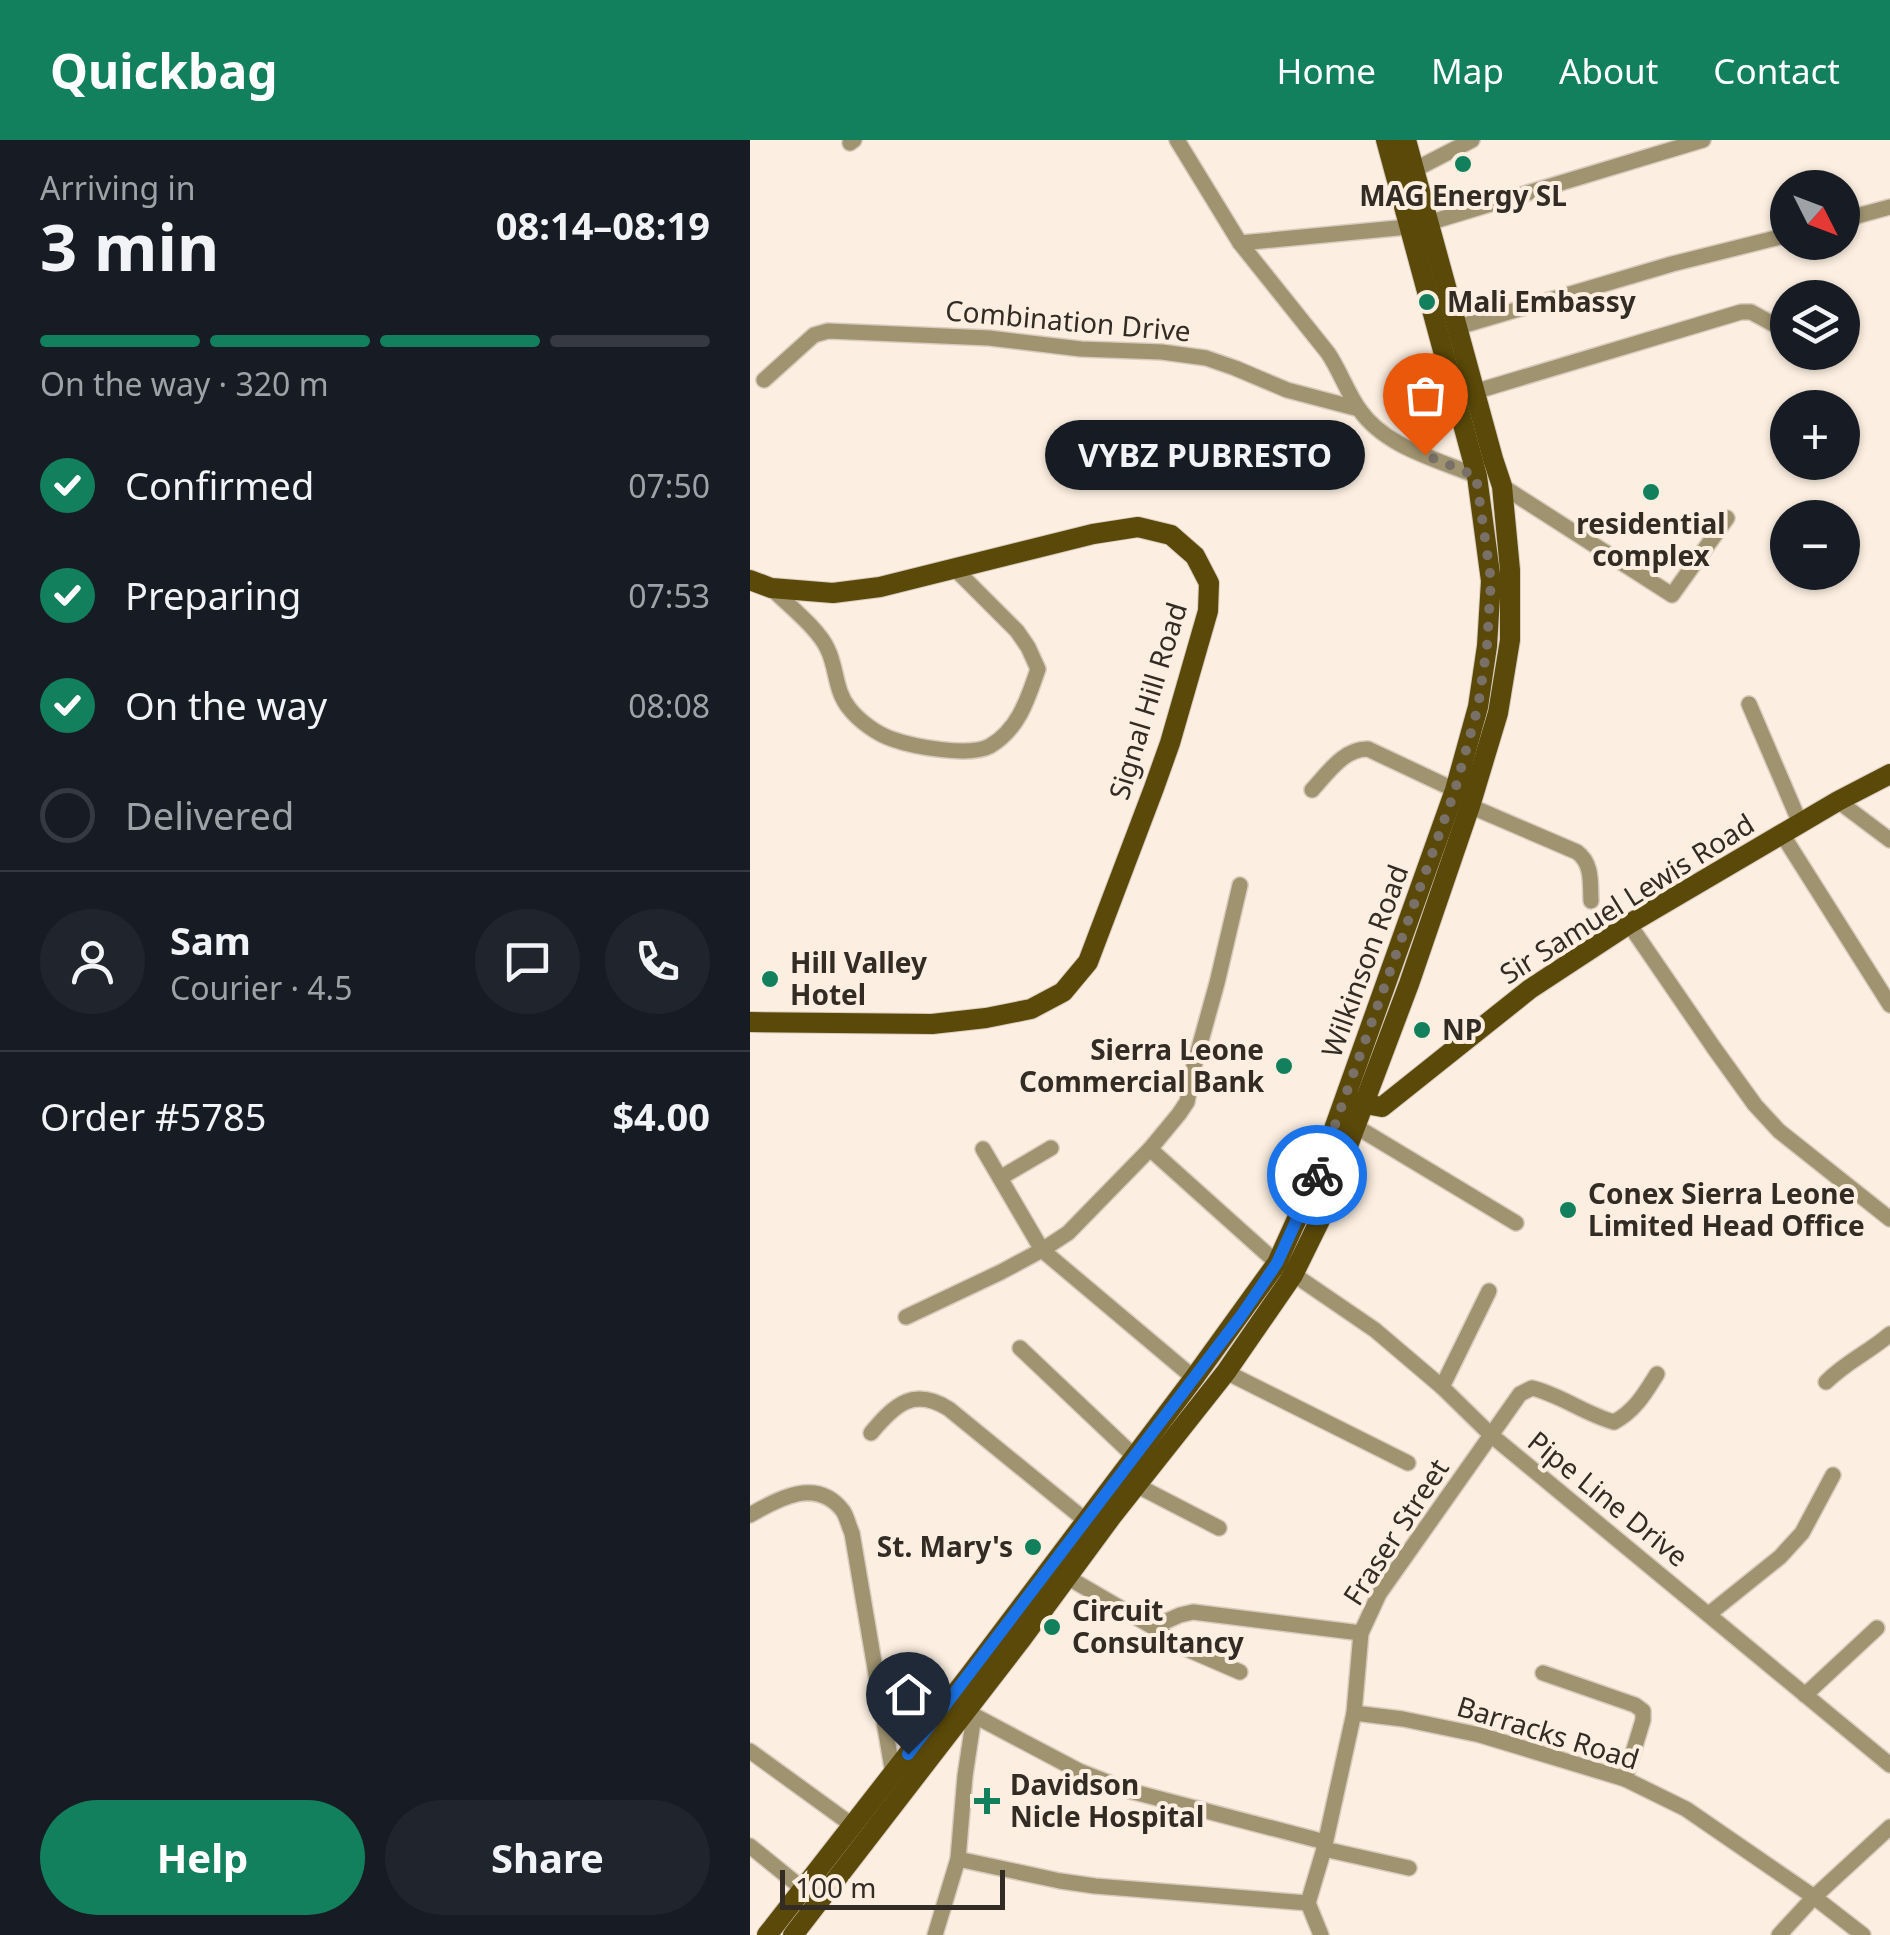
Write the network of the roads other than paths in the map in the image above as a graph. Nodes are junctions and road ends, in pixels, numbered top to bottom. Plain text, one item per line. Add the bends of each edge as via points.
1 (1177, 140) edge
2 (1386, 140) edge
3 (1406, 140) edge
4 (1472, 140) edge
5 (1703, 140) edge
6 (1414, 170) junction
7 (1890, 207) edge
8 (1860, 215) edge
9 (1418, 225) junction
10 (1770, 239) edge
11 (1240, 243) junction
12 (1770, 322) edge
13 (1458, 327) junction
14 (764, 380) dead end
15 (1474, 392) junction
16 (1359, 408) junction
17 (1476, 476) junction
18 (1502, 486) junction
19 (1727, 518) dead end
20 (955, 570) junction
21 (750, 580) edge
22 (771, 588) junction
23 (1749, 704) dead end
24 (1890, 774) edge
25 (1312, 790) dead end
26 (1455, 790) junction
27 (1838, 801) junction
28 (1470, 806) junction
29 (1791, 829) junction
30 (1890, 840) edge
31 (1240, 886) dead end
32 (1591, 901) dead end
33 (1629, 924) junction
34 (1890, 1005) edge
35 (750, 1022) edge
36 (1377, 1071) junction
37 (1404, 1087) junction
38 (1362, 1098) junction
39 (1356, 1133) junction
40 (1052, 1148) dead end
41 (983, 1149) dead end
42 (1150, 1149) junction
43 (1000, 1178) junction
44 (1890, 1218) edge
45 (1516, 1223) dead end
46 (1042, 1250) junction
47 (1285, 1269) junction
48 (1489, 1291) dead end
49 (906, 1316) dead end
50 (1890, 1334) edge
51 (1020, 1348) dead end
52 (1226, 1372) junction
53 (1657, 1374) dead end
54 (1194, 1378) junction
55 (1826, 1382) dead end
56 (1442, 1387) junction
57 (871, 1433) dead end
58 (1490, 1435) junction
59 (1134, 1456) junction
60 (1408, 1463) dead end
61 (1833, 1475) dead end
62 (1136, 1485) junction
63 (750, 1516) edge
64 (1085, 1520) junction
65 (1219, 1528) dead end
66 (1067, 1577) junction
67 (1709, 1614) junction
68 (1153, 1627) junction
69 (1877, 1628) dead end
70 (1361, 1633) junction
71 (1240, 1672) dead end
72 (1543, 1673) dead end
73 (1805, 1695) junction
74 (963, 1710) junction
75 (1354, 1714) junction
76 (750, 1751) edge
77 (1890, 1766) edge
78 (893, 1774) junction
79 (1625, 1779) junction
80 (852, 1825) junction
81 (1890, 1826) edge
82 (750, 1846) edge
83 (1324, 1846) junction
84 (958, 1858) junction
85 (1409, 1868) dead end
86 (802, 1889) junction
87 (1814, 1897) junction
88 (1308, 1902) junction
89 (936, 1933) edge
90 (767, 1935) edge
91 (793, 1935) edge
92 (955, 1935) edge
93 (1321, 1935) edge
94 (1779, 1935) edge
95 (1863, 1935) edge

1 - 11 street
2 - 9 main road, Wilkinson Road
3 - 6 main road, Wilkinson Road
4 - 6 street
5 - 9 street
6 - 9 main road, Wilkinson Road
7 - 8 street
9 - 11 street
9 - 13 main road, Wilkinson Road
9 - 17 main road, Wilkinson Road
10 - 13 street
11 - 16 street via 1328,354
12 - 15 street via 1741,312
13 - 15 main road, Wilkinson Road
14 - 16 street, Combination Drive via 814,335 828,331 928,334 1206,358 1318,400
15 - 18 main road, Wilkinson Road
16 - 17 street, Combination Drive via 1386,437
17 - 26 main road, Wilkinson Road via 1491,580 1487,646
18 - 19 street via 1672,595
18 - 28 main road, Wilkinson Road via 1510,640 1498,713
20 - 22 main road, Signal Hill Road via 833,593
20 - 22 street via 1016,631 1038,670 1024,710 1006,734 970,752 901,742 868,726 839,692 827,647
20 - 35 main road, Signal Hill Road via 1138,527 1172,535 1195,556 1209,583 1208,611 1170,744 1088,962 1062,992 1031,1009 986,1018 932,1024
21 - 22 main road, Signal Hill Road
23 - 29 street
24 - 27 main road, Sir Samuel Lewis Road
25 - 26 street via 1356,749
26 - 38 main road, Wilkinson Road
27 - 29 main road, Sir Samuel Lewis Road
27 - 30 street
28 - 32 street via 1578,852 1589,866
28 - 36 main road, Wilkinson Road
29 - 33 main road, Sir Samuel Lewis Road
29 - 34 street
31 - 42 street via 1188,1102
33 - 37 main road, Sir Samuel Lewis Road via 1530,989
33 - 44 street via 1755,1105
36 - 37 main road
36 - 38 main road, Wilkinson Road
37 - 38 main road, Sir Samuel Lewis Road
38 - 39 main road, Wilkinson Road
38 - 47 main road, Wilkinson Road via 1320,1168
39 - 45 street
39 - 47 main road, Wilkinson Road via 1320,1220
40 - 43 street
41 - 43 street
42 - 46 street via 1068,1233
42 - 47 street, Pipe Line Drive
43 - 46 street
46 - 49 street
46 - 54 street
47 - 52 main road, Wilkinson Road
47 - 54 main road, Wilkinson Road
47 - 56 street, Pipe Line Drive
48 - 56 street
50 - 55 street
51 - 59 street
52 - 60 street
52 - 62 main road, Wilkinson Road
53 - 58 street, Fraser Street via 1637,1405 1614,1422 1532,1388
54 - 59 main road, Wilkinson Road
56 - 58 street, Pipe Line Drive
57 - 64 street via 900,1406 918,1397 933,1400
58 - 67 street, Pipe Line Drive
58 - 70 street, Fraser Street via 1379,1594
59 - 64 main road, Wilkinson Road
61 - 67 street via 1802,1533
62 - 65 street
62 - 66 main road, Wilkinson Road
63 - 78 street via 804,1491 844,1512
64 - 74 main road, Wilkinson Road
66 - 68 street
66 - 74 main road, Wilkinson Road
67 - 73 street, Pipe Line Drive
68 - 70 street via 1193,1612
68 - 71 street
69 - 73 street
70 - 75 street, Fraser Street
72 - 79 street via 1643,1711
73 - 77 street, Pipe Line Drive
74 - 78 main road, Wilkinson Road
74 - 83 street via 1130,1791
74 - 84 street
74 - 91 main road, Wilkinson Road
75 - 79 street, Barracks Road via 1480,1734
75 - 83 street, Fraser Street
76 - 80 street
78 - 80 main road, Wilkinson Road
79 - 87 street, Barracks Road via 1686,1809
80 - 86 main road, Wilkinson Road
81 - 87 street
82 - 86 street
83 - 85 street
83 - 88 street, Fraser Street
84 - 88 street via 1095,1886
84 - 89 street
86 - 90 main road, Wilkinson Road
87 - 94 street
87 - 95 street, Barracks Road
88 - 93 street
89 - 92 street

